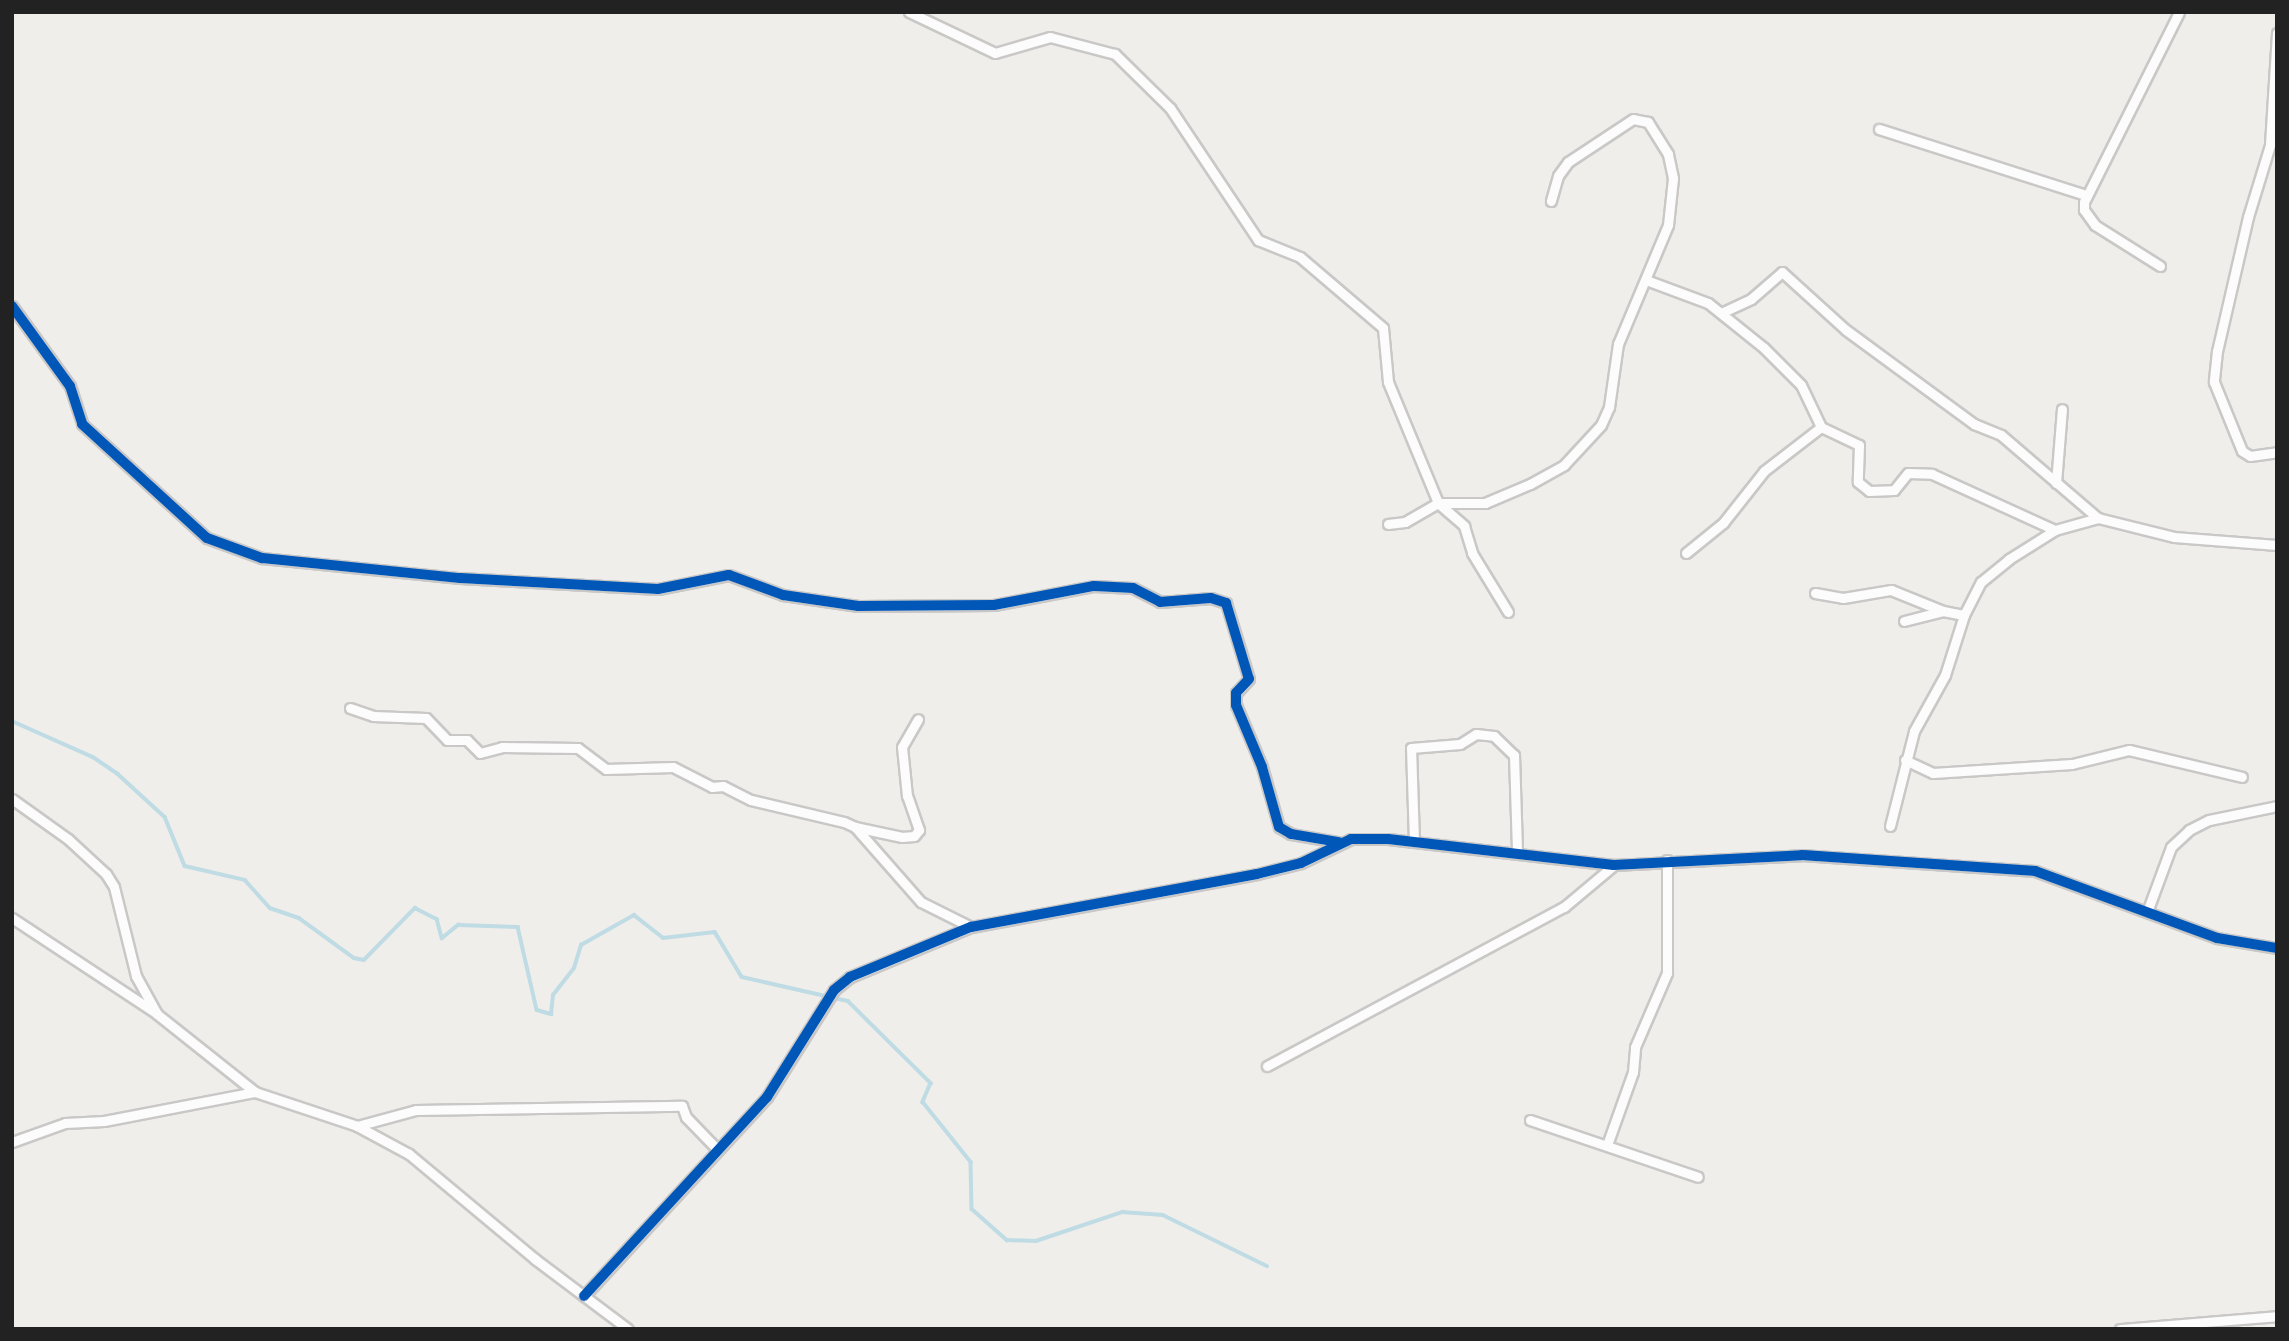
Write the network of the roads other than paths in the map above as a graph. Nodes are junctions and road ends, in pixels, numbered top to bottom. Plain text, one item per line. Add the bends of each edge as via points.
1 (909, 12) edge
2 (2179, 12) edge
3 (2277, 33) edge
4 (1879, 130) dead end
5 (2085, 195) junction
6 (1551, 201) dead end
7 (2160, 266) dead end
8 (1646, 280) junction
9 (12, 306) edge
10 (1721, 313) junction
11 (2062, 409) dead end
12 (1821, 427) junction
13 (2277, 452) edge
14 (2056, 483) junction
15 (1438, 503) junction
16 (2098, 518) junction
17 (1388, 524) dead end
18 (2055, 530) junction
19 (2277, 545) edge
20 (1686, 553) dead end
21 (1815, 593) dead end
22 (1943, 611) junction
23 (1508, 612) dead end
24 (1964, 615) junction
25 (1904, 621) dead end
26 (350, 708) dead end
27 (918, 719) dead end
28 (1905, 760) junction
29 (2242, 777) dead end
30 (12, 799) edge
31 (2277, 806) edge
32 (855, 827) junction
33 (1890, 827) dead end
34 (1338, 842) junction
35 (1414, 842) junction
36 (1517, 852) junction
37 (1668, 860) junction
38 (1614, 864) junction
39 (2147, 912) junction
40 (12, 918) edge
41 (971, 927) junction
42 (2277, 948) edge
43 (157, 1014) junction
44 (1267, 1066) dead end
45 (255, 1092) junction
46 (1530, 1120) dead end
47 (357, 1126) junction
48 (12, 1142) edge
49 (1607, 1145) junction
50 (717, 1149) junction
51 (1698, 1177) dead end
52 (584, 1296) junction
53 (2277, 1316) edge
54 (628, 1329) edge
55 (2120, 1329) edge

1 - 15 street via 995,53 1051,37 1115,54 1170,108 1258,240 1300,257 1383,328 1388,382
2 - 5 street
3 - 13 street via 2270,145 2248,217 2214,382 2242,451 2250,456
4 - 5 street
5 - 7 street via 2084,211 2095,225
6 - 8 street via 1558,176 1568,162 1633,119 1648,122 1668,154 1673,178 1668,225
8 - 10 street via 1708,303
8 - 15 street via 1618,344 1609,407 1601,425 1564,465 1485,503
9 - 34 street via 70,386 82,424 207,538 262,558 460,578 658,589 729,575 783,595 859,606 994,605 1094,586 1133,588 1160,601 1211,598 1226,603 1248,679 1236,693 1236,705 1262,767 1279,827 1291,834
10 - 12 street via 1801,385
10 - 14 street via 1751,299 1782,272 1846,330 1974,424 2000,435
11 - 14 street
12 - 18 street via 1859,445 1858,482 1869,491 1894,490 1908,473 1933,474
12 - 20 street via 1764,471 1723,523
14 - 16 street
15 - 17 street via 1405,522
15 - 23 street via 1464,526 1472,553
16 - 18 street
16 - 19 street via 2174,537
18 - 24 street via 1981,582
21 - 22 street via 1843,598 1891,590
22 - 24 street
22 - 25 street
24 - 28 street via 1945,675 1923,708
26 - 32 street via 373,716 426,718 447,740 467,740 480,753 502,747 578,748 606,769 673,767 751,800
27 - 32 street via 902,747 907,796 919,830 902,837
28 - 29 street via 1933,773 2072,764 2129,750
28 - 33 street
30 - 43 street via 68,839 106,874 114,887 136,976
31 - 39 street via 2209,820 2189,830 2171,847
32 - 41 street via 921,902
34 - 35 street
34 - 41 street via 1301,863 1257,874
35 - 36 street
35 - 36 street via 1411,748 1460,744 1476,734 1494,736 1514,755
36 - 38 street
37 - 38 street
37 - 39 street via 1802,855 1981,864 2035,871
37 - 49 street via 1667,973 1635,1047 1633,1072
38 - 44 street via 1564,907
39 - 42 street via 2217,939
40 - 43 street
41 - 50 street via 874,964 834,990 766,1097
43 - 45 street
45 - 47 street
45 - 48 street via 104,1121 65,1123
46 - 49 street
47 - 50 street via 416,1110 682,1106 686,1117
47 - 52 street via 409,1154
49 - 51 street
50 - 52 street
52 - 54 street
53 - 55 street

